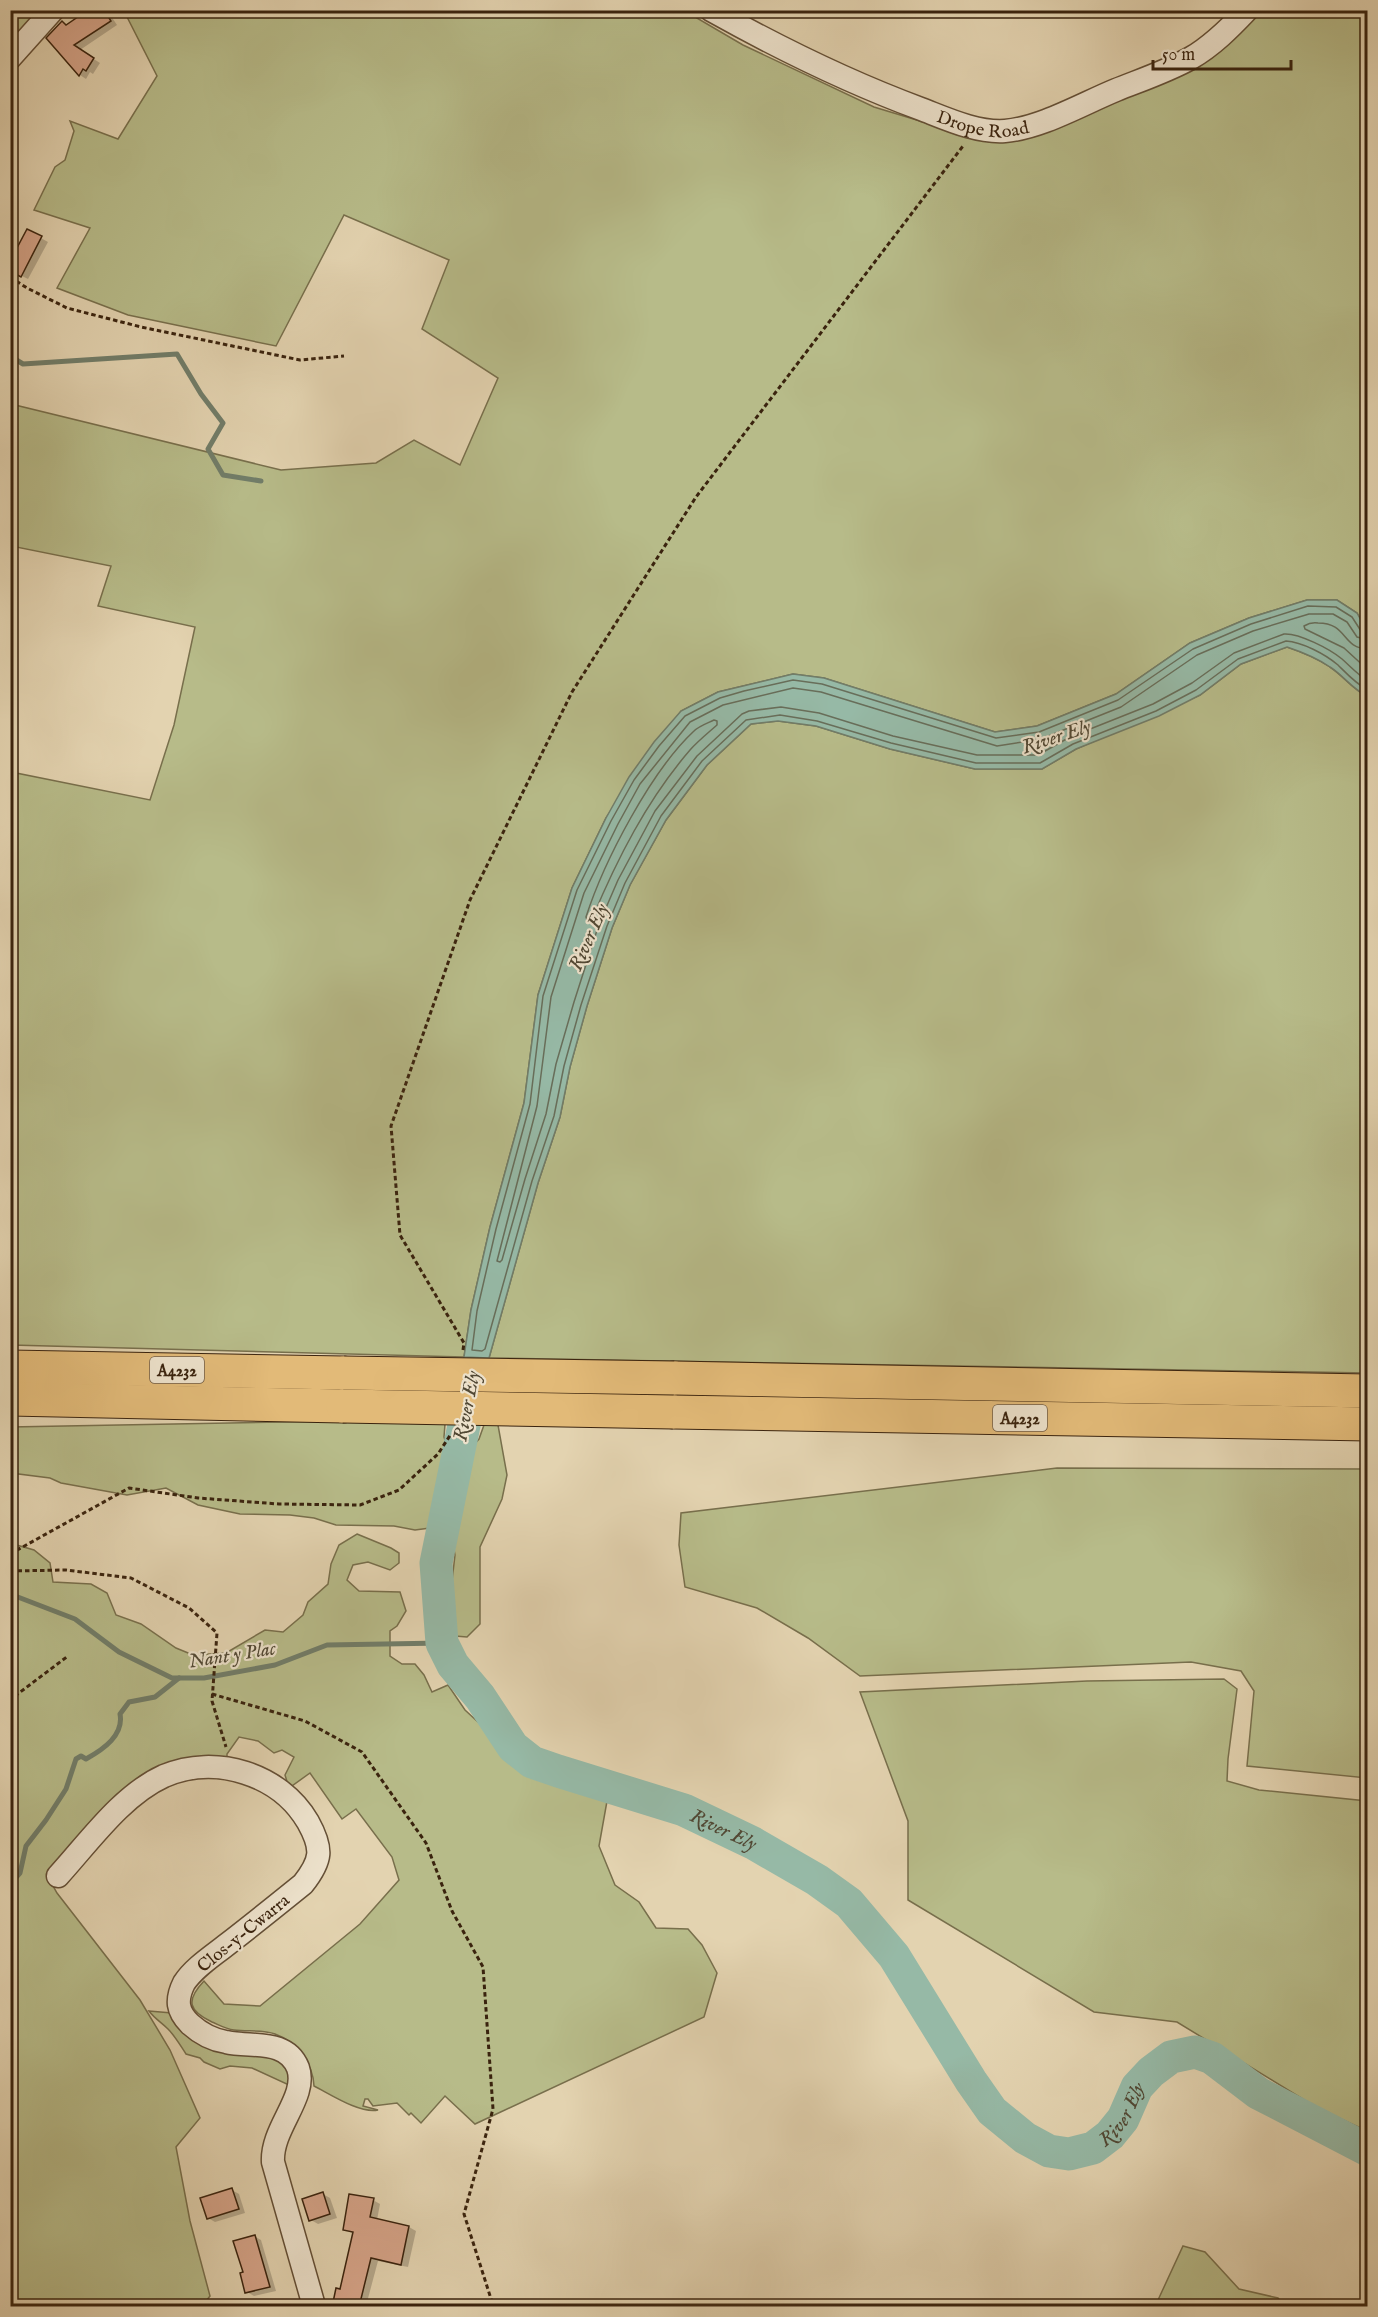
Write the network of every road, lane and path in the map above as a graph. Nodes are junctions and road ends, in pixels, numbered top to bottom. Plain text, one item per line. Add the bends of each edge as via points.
1 (53, 10) edge
2 (711, 10) edge
3 (1247, 10) edge
4 (10, 58) edge
5 (977, 127) junction
6 (10, 277) edge
7 (344, 356) dead end
8 (462, 1354) dead end
9 (10, 1367) edge
10 (1368, 1390) edge
11 (10, 1399) edge
12 (1368, 1424) edge
13 (451, 1433) dead end
14 (10, 1554) edge
15 (10, 1571) edge
16 (68, 1656) dead end
17 (212, 1694) junction
18 (10, 1702) edge
19 (226, 1749) dead end
20 (58, 1876) dead end
21 (315, 2307) edge
22 (503, 2307) edge

1 - 4 street
2 - 5 street, Drope Road via 782,49 878,93
3 - 5 street, Drope Road via 1192,57 1167,69 1032,126 1005,131
5 - 8 path via 696,497 572,692 470,900 391,1126 400,1235 464,1343
6 - 7 path via 67,308 141,327 300,360
9 - 10 highway, A4232, bridge
11 - 12 highway, A4232, bridge
13 - 14 path via 438,1454 399,1490 360,1505 279,1504 129,1488
15 - 17 path via 66,1570 130,1578 189,1608 216,1633
16 - 18 path
17 - 19 path
17 - 22 path via 305,1721 362,1752 426,1843 452,1911 483,1967 493,2109 464,2214 492,2302
20 - 21 street, Clos-y-Cwarra via 127,1800 165,1776 191,1768 255,1775 286,1794 304,1816 319,1846 311,1874 200,1966 185,1982 179,2005 188,2023 212,2038 227,2043 268,2045 281,2049 294,2061 301,2080 274,2144 273,2163

